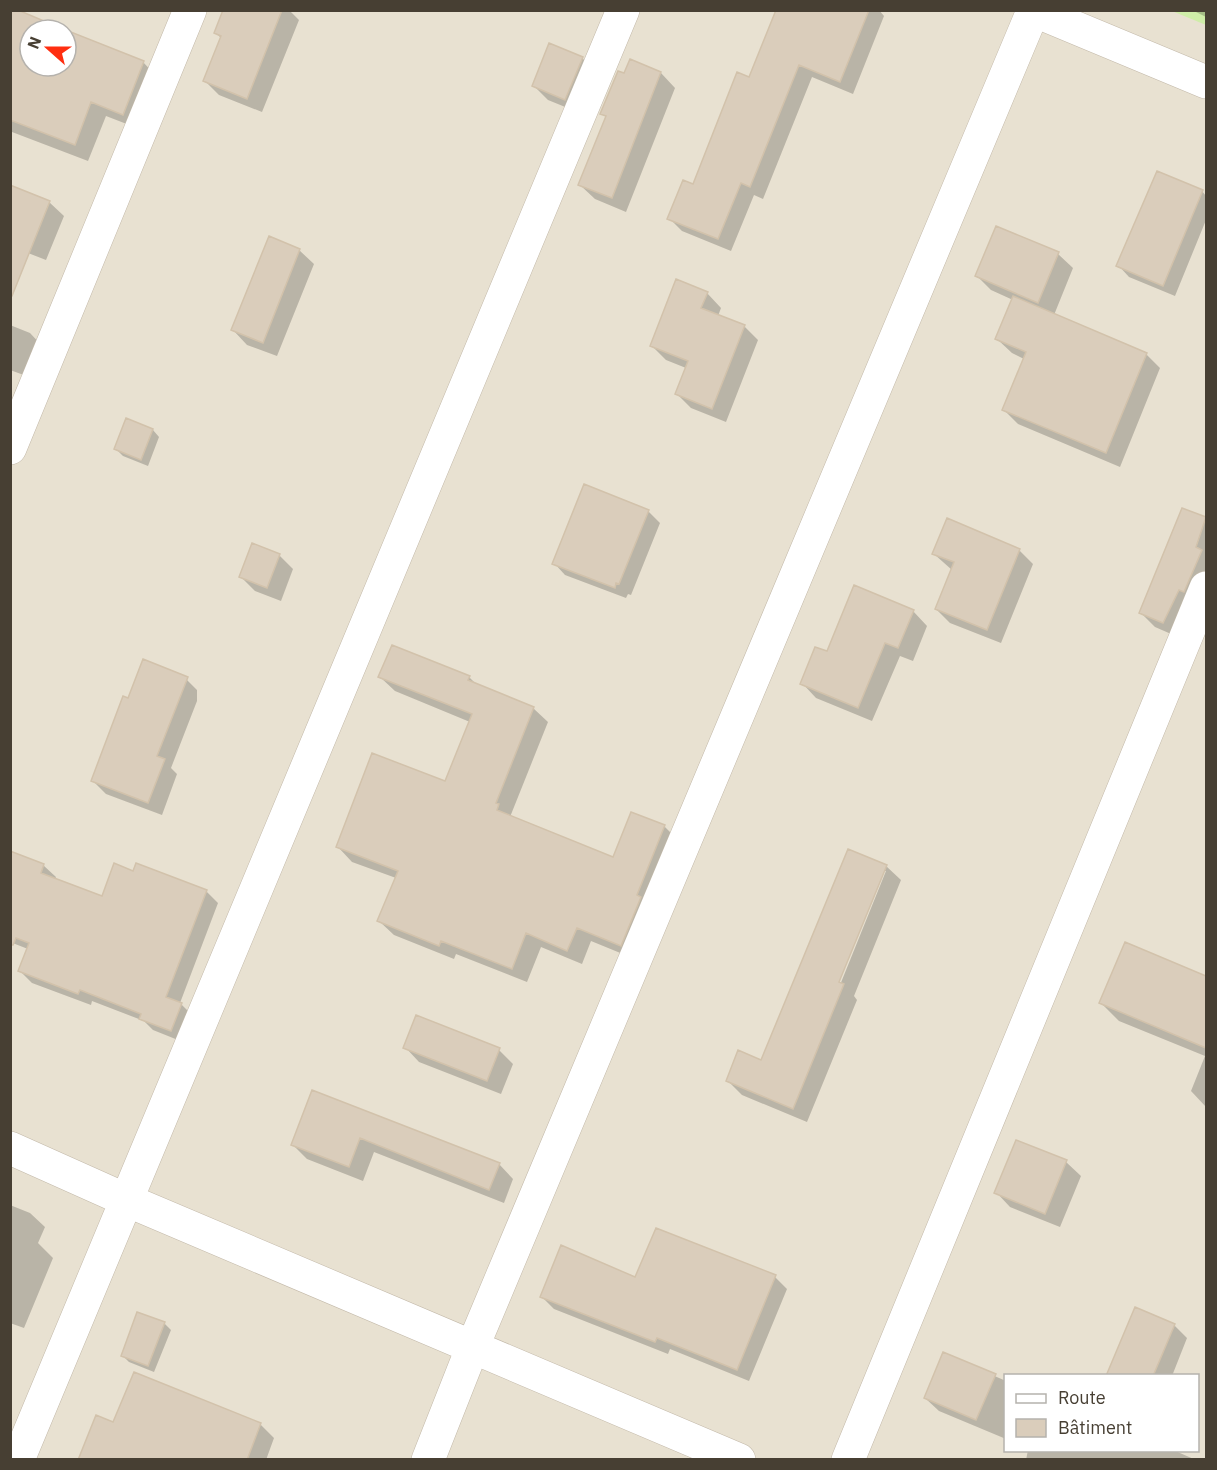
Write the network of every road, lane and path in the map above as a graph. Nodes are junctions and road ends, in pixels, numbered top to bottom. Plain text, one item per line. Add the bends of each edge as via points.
1 (190, 10) edge
2 (623, 10) edge
3 (1033, 11) edge
4 (1206, 82) edge
5 (10, 448) edge
6 (1206, 588) edge
7 (10, 1148) edge
8 (124, 1199) junction
9 (473, 1346) junction
10 (18, 1460) edge
11 (428, 1460) edge
12 (739, 1460) edge
13 (848, 1460) edge

1 - 5 street
2 - 8 street
3 - 4 street
3 - 9 street
6 - 13 street
7 - 8 street
8 - 9 street
8 - 10 street
9 - 11 street
9 - 12 street

